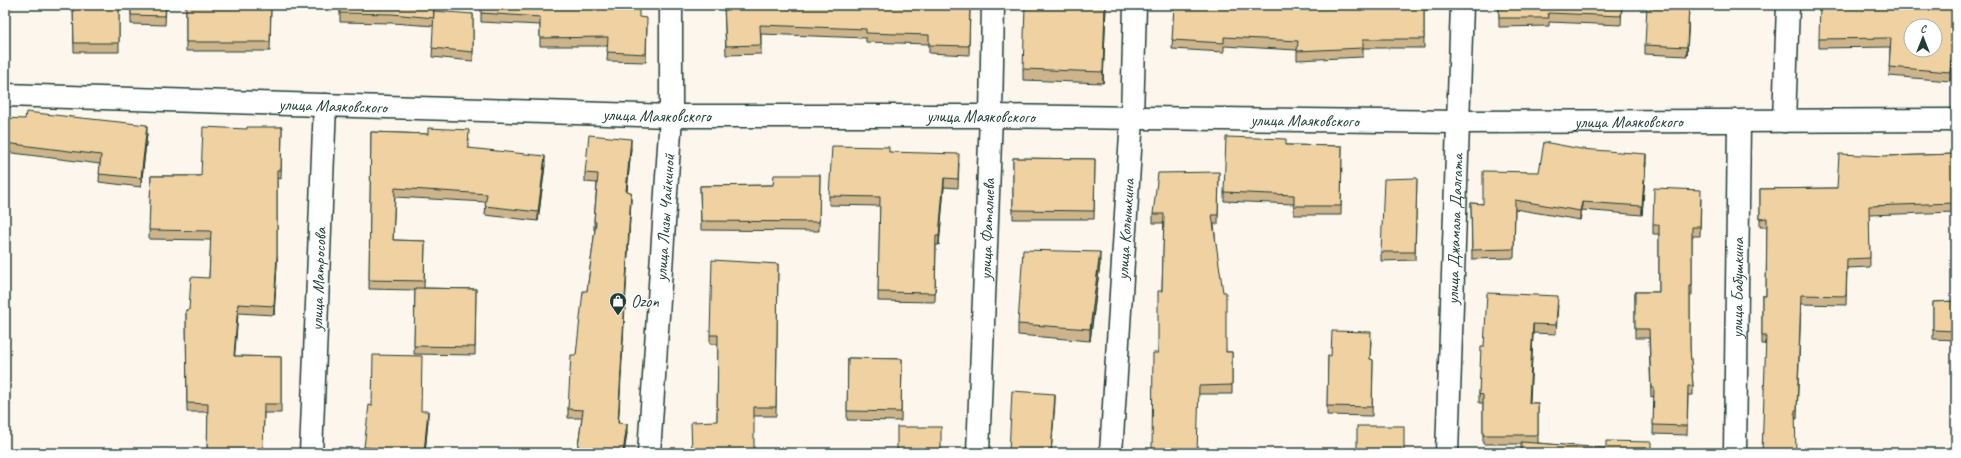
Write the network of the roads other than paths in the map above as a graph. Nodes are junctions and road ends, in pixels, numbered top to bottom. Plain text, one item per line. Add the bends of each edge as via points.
1 (671, 5) edge
2 (993, 5) edge
3 (1135, 5) edge
4 (1462, 5) edge
5 (1788, 5) edge
6 (5, 94) edge
7 (325, 105) junction
8 (671, 116) junction
9 (991, 116) junction
10 (1132, 118) junction
11 (1956, 120) edge
12 (1784, 121) junction
13 (1459, 122) junction
14 (1740, 122) junction
15 (311, 453) edge
16 (649, 453) edge
17 (978, 453) edge
18 (1111, 453) edge
19 (1448, 453) edge
20 (1735, 453) edge

1 - 8 street, улица Лизы Чайкиной
2 - 9 street, улица Фаталиева
3 - 10 street, улица Колышкина
4 - 13 street, улица Джамала Далгата
5 - 12 street
6 - 7 street, улица Маяковского
7 - 8 street, улица Маяковского
7 - 15 street, улица Матросова
8 - 9 street, улица Маяковского
8 - 16 street, улица Лизы Чайкиной
9 - 10 street, улица Маяковского
9 - 17 street, улица Фаталиева
10 - 13 street, улица Маяковского
10 - 18 street, улица Колышкина
11 - 12 street, улица Маяковского
12 - 14 street, улица Маяковского
13 - 14 street, улица Маяковского
13 - 19 street, улица Джамала Далгата
14 - 20 street, улица Бабушкина

